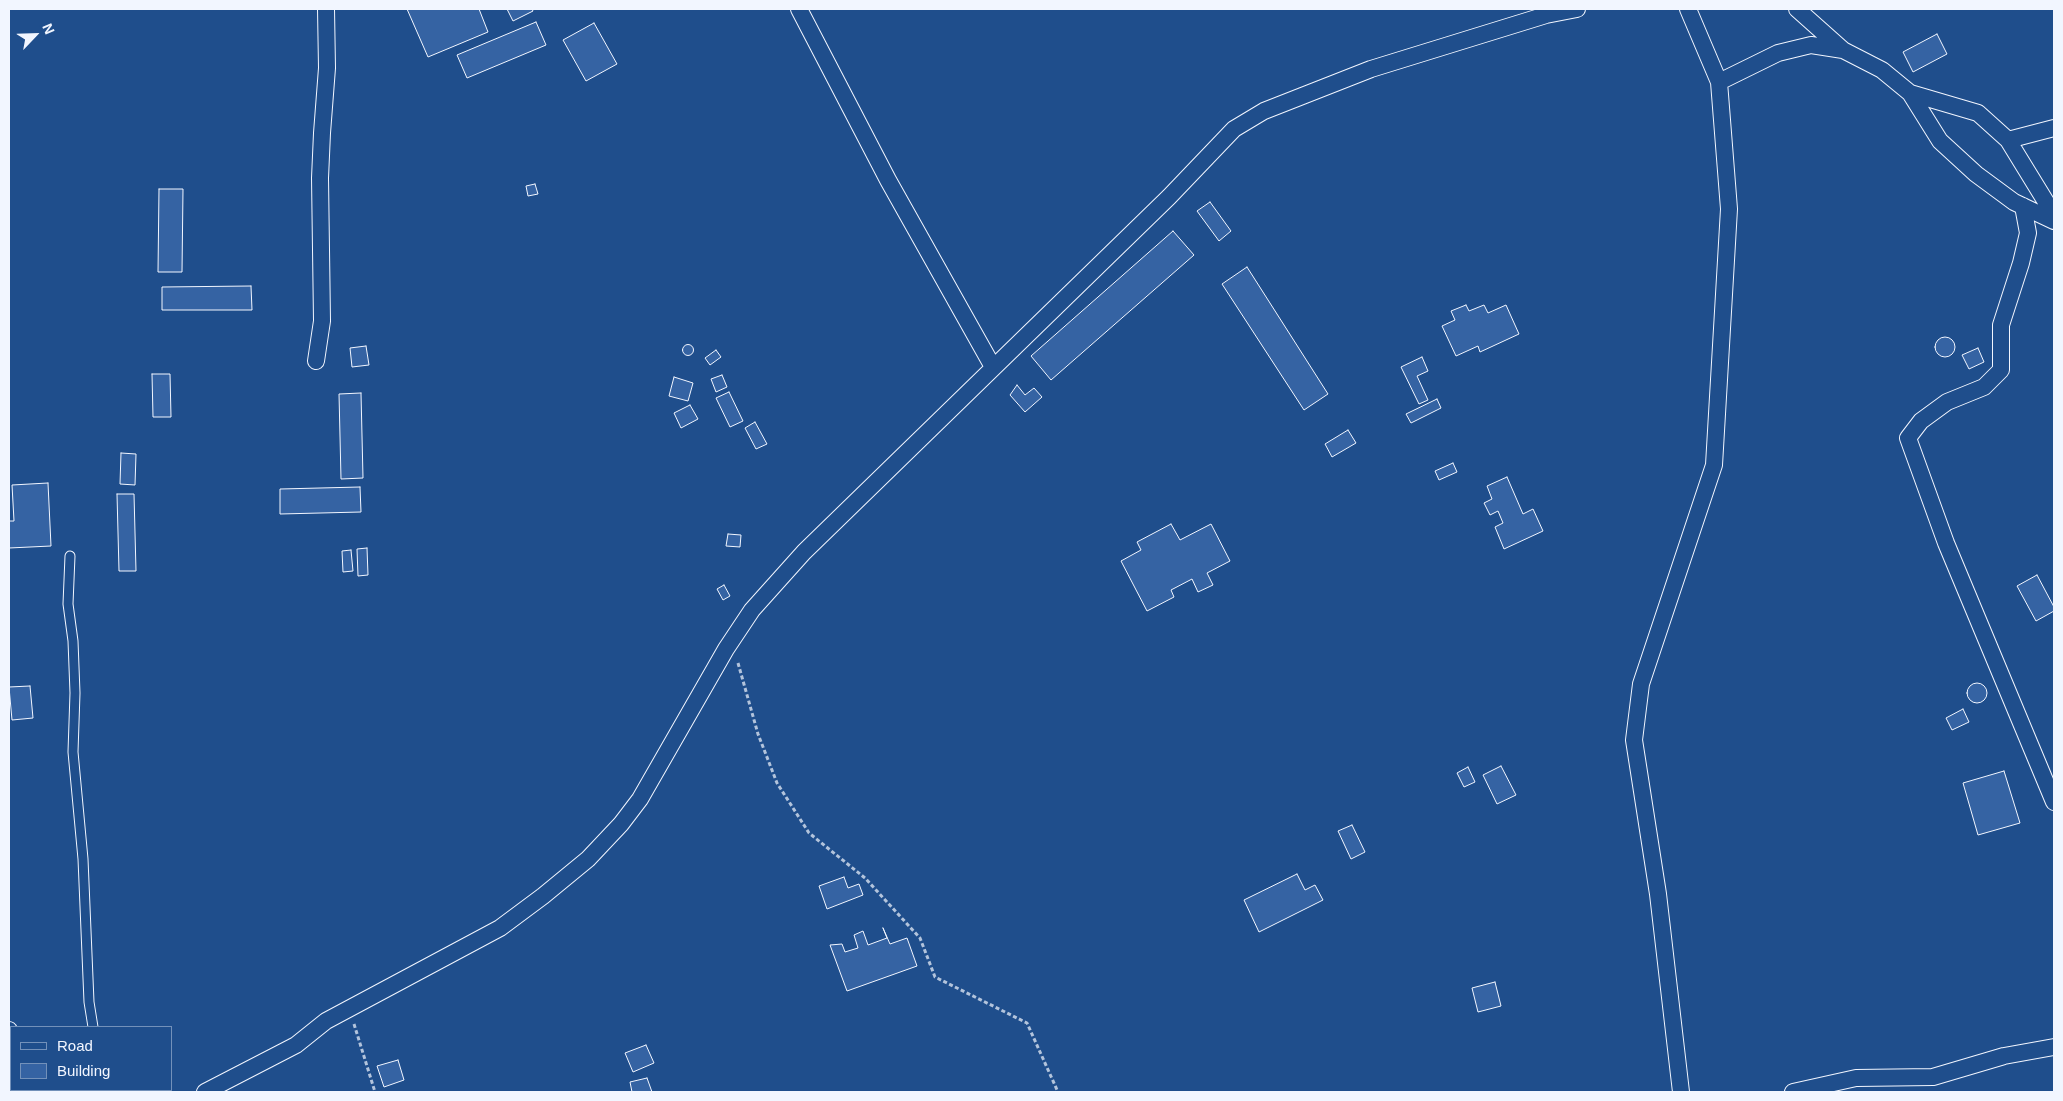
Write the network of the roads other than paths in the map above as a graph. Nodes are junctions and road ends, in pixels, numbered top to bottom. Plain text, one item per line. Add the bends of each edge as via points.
1 (326, 9) edge
2 (799, 9) edge
3 (1577, 9) edge
4 (1688, 9) edge
5 (1797, 9) edge
6 (1843, 50) junction
7 (1719, 82) junction
8 (1910, 93) junction
9 (2054, 128) edge
10 (2008, 140) junction
11 (2024, 206) junction
12 (2054, 215) edge
13 (2054, 221) edge
14 (316, 361) dead end
15 (993, 367) junction
16 (70, 556) dead end
17 (2054, 802) edge
18 (93, 1026) edge
19 (2054, 1047) edge
20 (205, 1092) edge
21 (1678, 1092) edge
22 (1794, 1092) edge

1 - 14 street via 327,68 320,178 322,321
2 - 15 street via 888,180
3 - 15 street via 1546,15 1371,68 1264,111 1234,129 1169,197
4 - 7 street
5 - 6 street
6 - 7 street via 1811,45 1778,53
6 - 8 street via 1882,70
7 - 21 street via 1729,209 1714,466 1641,684 1634,740 1658,894
8 - 10 street via 1978,113
8 - 11 street via 1940,141 1976,174
9 - 10 street
10 - 12 street
11 - 13 street
11 - 17 street via 2028,233 2001,325 2001,370 1984,387 1947,402 1921,421 1908,438 1946,543
15 - 20 street via 804,552 752,610 731,640 640,799 588,858 500,928 326,1022 296,1045
16 - 18 lane via 68,604 75,693 73,752
19 - 22 street via 2004,1056 1932,1077 1856,1078

